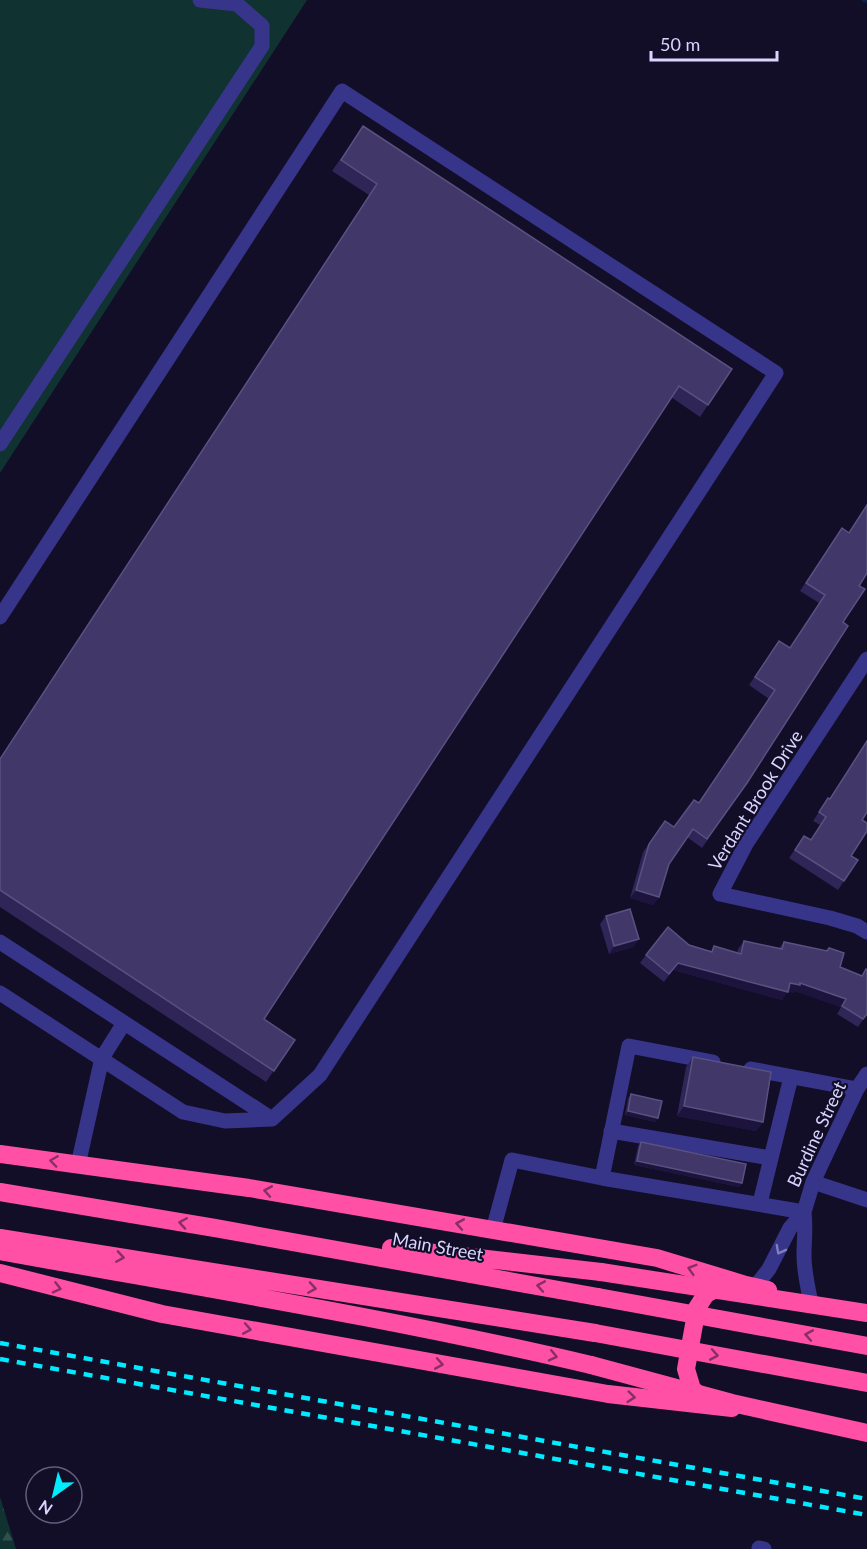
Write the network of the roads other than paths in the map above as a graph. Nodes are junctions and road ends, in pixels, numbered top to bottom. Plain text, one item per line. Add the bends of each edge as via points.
1 (200, 0) edge
2 (0, 444) edge
3 (0, 617) edge
4 (867, 659) edge
5 (867, 932) edge
6 (0, 942) edge
7 (0, 993) edge
8 (124, 1023) junction
9 (102, 1058) junction
10 (867, 1074) edge
11 (791, 1077) junction
12 (857, 1089) junction
13 (272, 1119) junction
14 (611, 1131) junction
15 (0, 1154) edge
16 (771, 1158) junction
17 (78, 1165) junction
18 (602, 1178) junction
19 (813, 1182) junction
20 (0, 1192) edge
21 (867, 1200) edge
22 (760, 1203) junction
23 (804, 1212) junction
24 (215, 1228) junction
25 (493, 1230) junction
26 (0, 1238) edge
27 (0, 1251) edge
28 (0, 1273) edge
29 (750, 1286) junction
30 (810, 1298) junction
31 (867, 1311) edge
32 (867, 1346) edge
33 (867, 1383) edge
34 (722, 1407) junction
35 (867, 1432) edge

1 - 2 street via 237,4 262,26 261,46
3 - 13 street via 342,91 776,374 320,1075
4 - 5 street, Verdant Brook Drive via 746,844 720,894 830,918
6 - 8 street
7 - 9 street
8 - 9 street
8 - 13 street
9 - 13 street via 183,1112 225,1121
9 - 17 street
10 - 12 street, Burdine Street
11 - 12 street
11 - 14 street via 629,1046
11 - 16 street
12 - 19 street, Burdine Street
14 - 16 street
14 - 18 street
17 -> 15 highway
16 - 22 street
25 -> 17 highway via 249,1188
18 - 22 street
18 - 25 street via 512,1160
19 - 21 street
19 - 23 street, Burdine Street
24 -> 20 highway, Main Street
22 - 23 street
23 -> 29 street, Burdine Street via 790,1228 769,1269
23 - 30 street, Burdine Street via 805,1277
24 - 31 highway, bridge via 601,1272
32 -> 24 highway, Main Street, bridge
29 -> 25 highway via 657,1258
26 -> 33 highway, bridge via 595,1333
27 -> 35 highway, bridge via 475,1339
28 -> 34 highway via 162,1314 608,1394
29 - 30 highway
29 - 34 highway via 721,1285 706,1294 697,1308 686,1369 692,1389 704,1400
30 - 31 highway
34 - 35 highway

